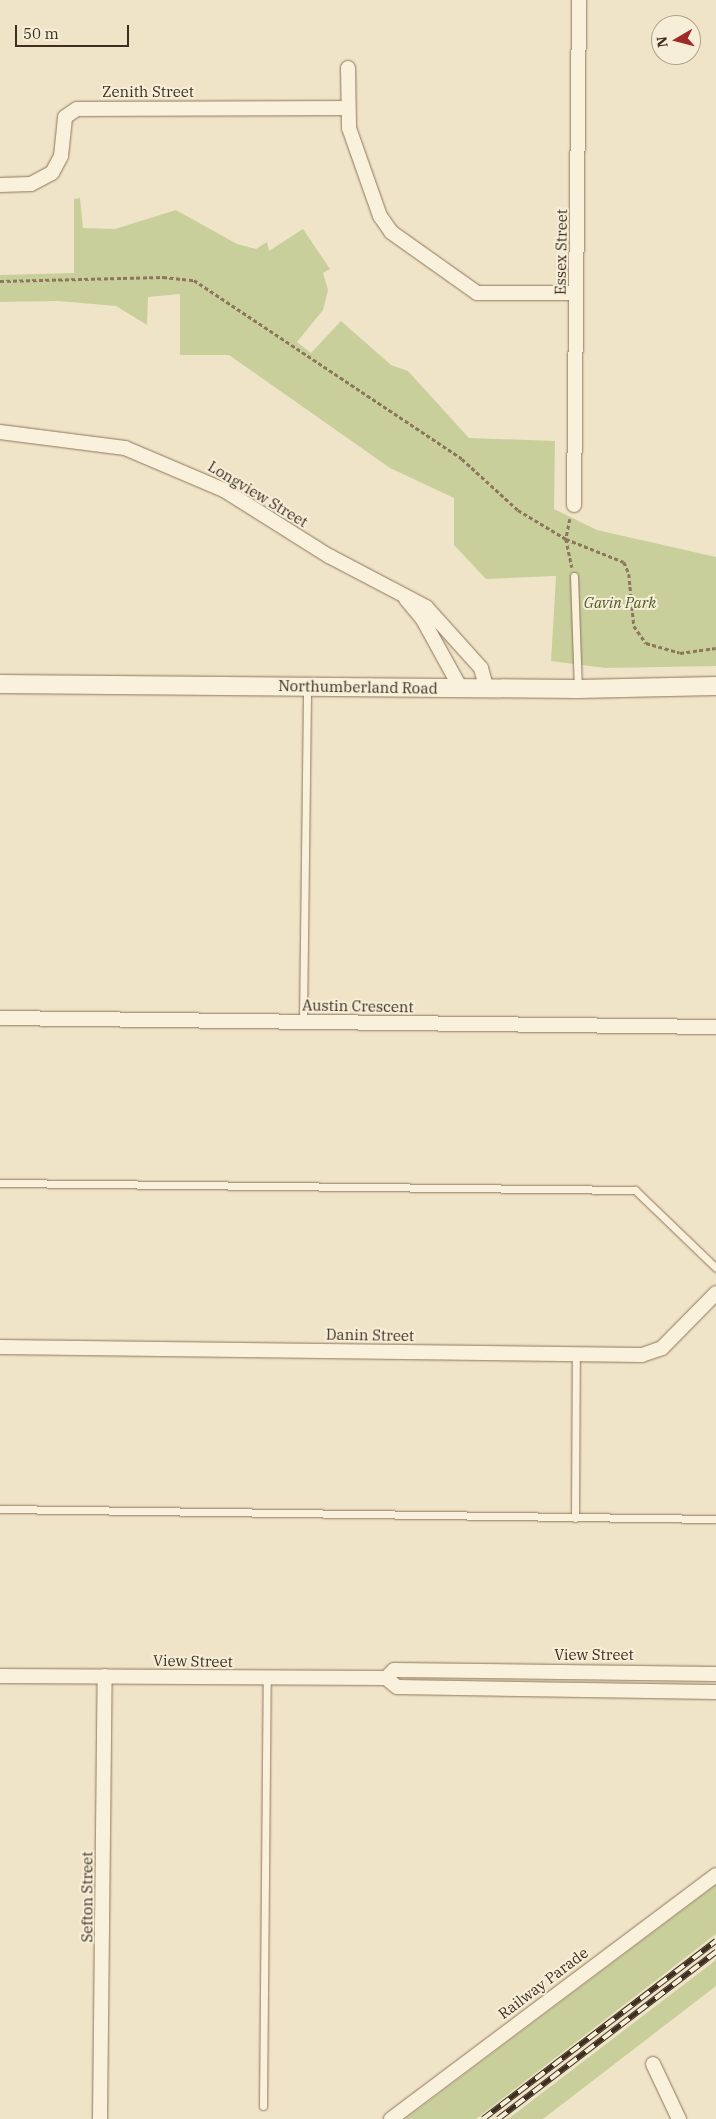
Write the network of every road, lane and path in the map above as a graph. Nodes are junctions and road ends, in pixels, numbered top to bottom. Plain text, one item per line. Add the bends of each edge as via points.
1 (580, 0) edge
2 (348, 68) dead end
3 (347, 108) junction
4 (0, 185) edge
5 (0, 281) edge
6 (576, 293) junction
7 (0, 432) edge
8 (574, 505) joint
9 (566, 539) junction
10 (574, 576) joint
11 (402, 595) junction
12 (716, 648) edge
13 (0, 684) edge
14 (307, 686) junction
15 (716, 686) edge
16 (486, 687) junction
17 (460, 688) junction
18 (578, 689) junction
19 (0, 1018) edge
20 (303, 1022) junction
21 (716, 1027) edge
22 (0, 1183) edge
23 (716, 1268) edge
24 (716, 1293) edge
25 (0, 1347) edge
26 (576, 1354) junction
27 (0, 1509) edge
28 (575, 1518) junction
29 (716, 1519) edge
30 (716, 1674) edge
31 (0, 1676) edge
32 (105, 1676) junction
33 (267, 1678) junction
34 (386, 1678) junction
35 (716, 1692) edge
36 (716, 1875) edge
37 (653, 2064) dead end
38 (263, 2106) dead end
39 (100, 2119) edge
40 (391, 2119) edge
41 (679, 2119) edge

1 - 6 street, Essex Street
2 - 3 street
3 - 4 street, Zenith Street via 76,108 65,117 61,156 52,173 31,184
3 - 6 street via 349,128 374,200 391,232 477,293
5 - 9 path via 154,277 194,280 462,459 518,510
6 - 8 street, Essex Street
7 - 11 street, Longview Street via 103,443 193,474
8 - 9 path
9 - 10 path
9 - 12 path via 624,562 629,574 634,626 646,643 680,653
10 - 18 lane
11 - 16 street, Longview Street via 426,607 481,668
11 - 17 street, Longview Street via 422,618
13 - 14 street, Northumberland Road
14 - 17 street, Northumberland Road
14 - 20 lane
15 - 18 street, Northumberland Road
16 - 17 street, Northumberland Road
16 - 18 street, Northumberland Road
19 - 20 street, Austin Crescent
20 - 21 street, Austin Crescent
22 - 23 lane via 635,1190
24 - 26 street, Danin Street via 662,1348 642,1355
25 - 26 street, Danin Street
26 - 28 lane
27 - 28 lane
28 - 29 lane
30 - 34 street, View Street via 394,1670
31 - 32 street, View Street
32 - 33 street, View Street
32 - 39 street, Sefton Street
33 - 34 street, View Street
33 - 38 lane
34 - 35 street, View Street via 397,1686
36 - 40 street, Railway Parade
37 - 41 street

